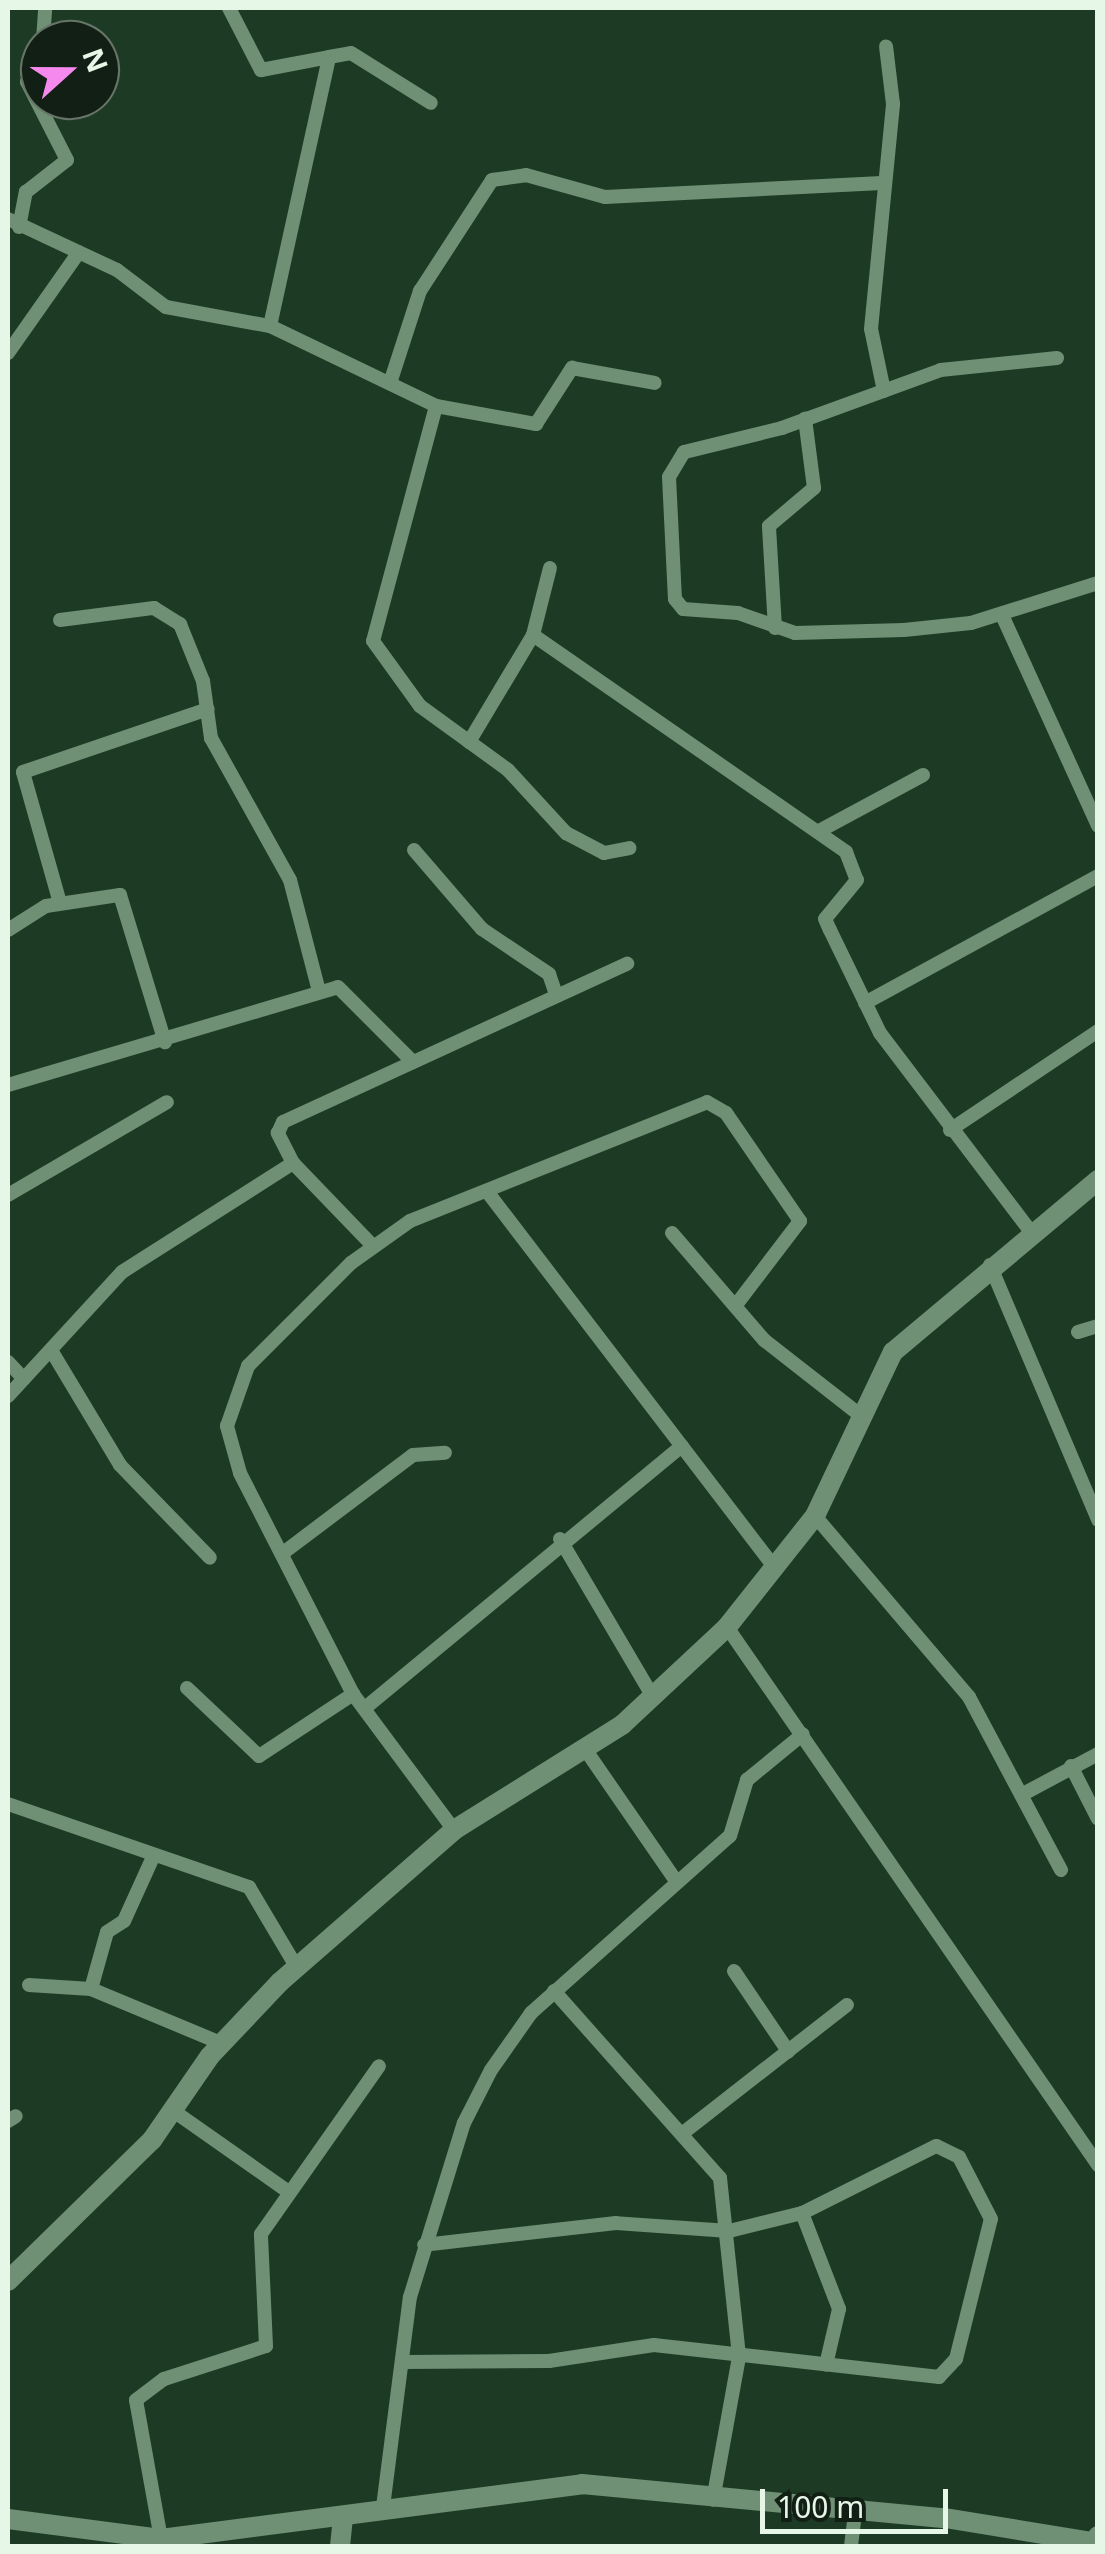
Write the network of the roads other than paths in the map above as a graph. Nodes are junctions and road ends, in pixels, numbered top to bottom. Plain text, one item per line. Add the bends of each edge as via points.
1 (229, 8) edge
2 (886, 46) dead end
3 (328, 58) junction
4 (431, 103) dead end
5 (46, 120) edge
6 (882, 184) junction
7 (13, 223) edge
8 (79, 252) junction
9 (270, 326) junction
10 (8, 352) edge
11 (1056, 358) dead end
12 (391, 380) junction
13 (655, 383) dead end
14 (884, 391) junction
15 (436, 406) junction
16 (806, 418) junction
17 (550, 568) dead end
18 (1098, 582) edge
19 (1002, 615) junction
20 (60, 620) dead end
21 (775, 628) junction
22 (533, 635) junction
23 (208, 708) junction
24 (470, 742) junction
25 (924, 775) dead end
26 (1096, 818) edge
27 (820, 830) junction
28 (630, 848) dead end
29 (414, 850) dead end
30 (1098, 876) edge
31 (60, 903) junction
32 (8, 930) edge
33 (627, 964) dead end
34 (319, 991) junction
35 (556, 994) junction
36 (865, 1003) junction
37 (1098, 1031) edge
38 (165, 1042) junction
39 (413, 1062) junction
40 (8, 1084) edge
41 (167, 1102) dead end
42 (950, 1130) junction
43 (293, 1163) junction
44 (1098, 1180) edge
45 (489, 1194) junction
46 (8, 1195) edge
47 (1029, 1229) junction
48 (672, 1233) dead end
49 (372, 1246) junction
50 (990, 1265) junction
51 (736, 1305) junction
52 (1098, 1326) edge
53 (1078, 1332) dead end
54 (51, 1350) junction
55 (8, 1362) edge
56 (24, 1379) junction
57 (8, 1396) edge
58 (860, 1416) junction
59 (682, 1446) junction
60 (445, 1453) dead end
61 (1092, 1491) edge
62 (815, 1516) junction
63 (1098, 1520) edge
64 (560, 1539) junction
65 (283, 1553) junction
66 (210, 1558) dead end
67 (773, 1565) junction
68 (727, 1627) junction
69 (187, 1688) dead end
70 (353, 1694) junction
71 (652, 1695) junction
72 (366, 1708) junction
73 (803, 1734) junction
74 (585, 1749) junction
75 (1098, 1754) edge
76 (1072, 1766) junction
77 (1023, 1794) junction
78 (8, 1804) edge
79 (1098, 1819) edge
80 (454, 1830) junction
81 (153, 1856) junction
82 (1062, 1870) dead end
83 (674, 1878) junction
84 (297, 1968) junction
85 (734, 1971) dead end
86 (29, 1985) dead end
87 (91, 1990) junction
88 (554, 1991) junction
89 (848, 2005) dead end
90 (221, 2043) junction
91 (788, 2051) junction
92 (379, 2066) dead end
93 (175, 2112) junction
94 (682, 2133) junction
95 (1098, 2165) edge
96 (286, 2190) junction
97 (802, 2213) junction
98 (729, 2231) junction
99 (424, 2244) junction
100 (8, 2281) edge
101 (739, 2356) junction
102 (404, 2362) junction
103 (826, 2365) junction
104 (713, 2500) junction
105 (383, 2507) junction
106 (855, 2511) junction
107 (343, 2517) junction
108 (8, 2519) edge
109 (1098, 2536) edge
110 (161, 2539) junction
111 (1097, 2543) edge
112 (340, 2546) edge
113 (851, 2546) edge

1 - 3 street via 261,70
2 - 6 street via 893,104
3 - 4 street via 351,53
3 - 9 street
5 - 7 street via 67,160 26,192
6 - 12 street via 605,198 526,175 492,180 420,291
6 - 14 street via 871,329
7 - 8 street
8 - 9 street via 166,307
8 - 10 street
9 - 12 street
11 - 14 street via 941,370
12 - 15 street
13 - 15 street via 572,368 536,424
14 - 16 street
15 - 24 street via 370,630 400,686
16 - 21 street via 814,488 769,526
16 - 21 street via 684,452 669,478 678,606 738,613
17 - 22 street
18 - 19 street
19 - 21 street via 904,630
19 - 26 street
20 - 23 street via 163,610 180,624
22 - 24 street
22 - 27 street
23 - 31 street via 23,772
23 - 34 street via 238,795 283,862
24 - 28 street via 576,842 604,854
25 - 27 street
27 - 36 street via 853,866 851,890 825,919
29 - 35 street via 482,928 549,974
30 - 36 street
31 - 32 street
31 - 38 street via 120,895
33 - 35 street
34 - 38 street
34 - 39 street via 348,988
35 - 39 street
36 - 42 street
37 - 42 street
38 - 40 street
39 - 43 street via 284,1122 278,1133
41 - 46 street
42 - 47 street
43 - 49 street
43 - 54 street via 137,1261
44 - 47 street
45 - 49 street
45 - 51 street via 616,1134 716,1103 800,1221
45 - 59 street
47 - 50 street
48 - 51 street
49 - 65 street via 248,1366 230,1402 240,1473
50 - 58 street via 893,1352
50 - 61 street
51 - 58 street via 812,1382
52 - 53 street
54 - 56 street
54 - 66 street via 120,1465
55 - 56 street
56 - 57 street
58 - 62 street
59 - 64 street
59 - 67 street
60 - 65 street via 413,1456
61 - 63 street
62 - 67 street
62 - 77 street via 968,1697
64 - 71 street
64 - 72 street
65 - 70 street
67 - 68 street
68 - 71 street
68 - 73 street
69 - 70 street via 260,1756
70 - 72 street
71 - 74 street
72 - 80 street
73 - 83 street via 747,1780 730,1836
73 - 95 street
74 - 80 street
74 - 83 street
75 - 76 street
76 - 77 street
76 - 79 street
77 - 82 street
78 - 81 street
80 - 84 street
81 - 84 street via 221,1874 263,1898
81 - 87 street via 124,1921 107,1932
83 - 88 street
84 - 90 street
85 - 91 street
86 - 87 street
87 - 90 street
88 - 94 street
88 - 99 street via 464,2123
89 - 91 street
90 - 93 street
91 - 94 street
92 - 96 street
93 - 96 street
93 - 100 street
94 - 98 street via 720,2178
96 - 110 street via 261,2234 266,2346 250,2358 164,2379 132,2409
97 - 98 street
97 - 103 street via 839,2308
97 - 103 street via 936,2146 959,2157 991,2220 956,2359 939,2378
98 - 99 street via 616,2224
98 - 101 street
99 - 102 street
101 - 102 street via 654,2345 549,2360
101 - 103 street
101 - 104 street
102 - 105 street
104 - 105 street via 582,2484
104 - 106 street
105 - 107 street
106 - 111 street
106 - 113 street
107 - 110 street
107 - 112 street
108 - 110 street
109 - 111 street

